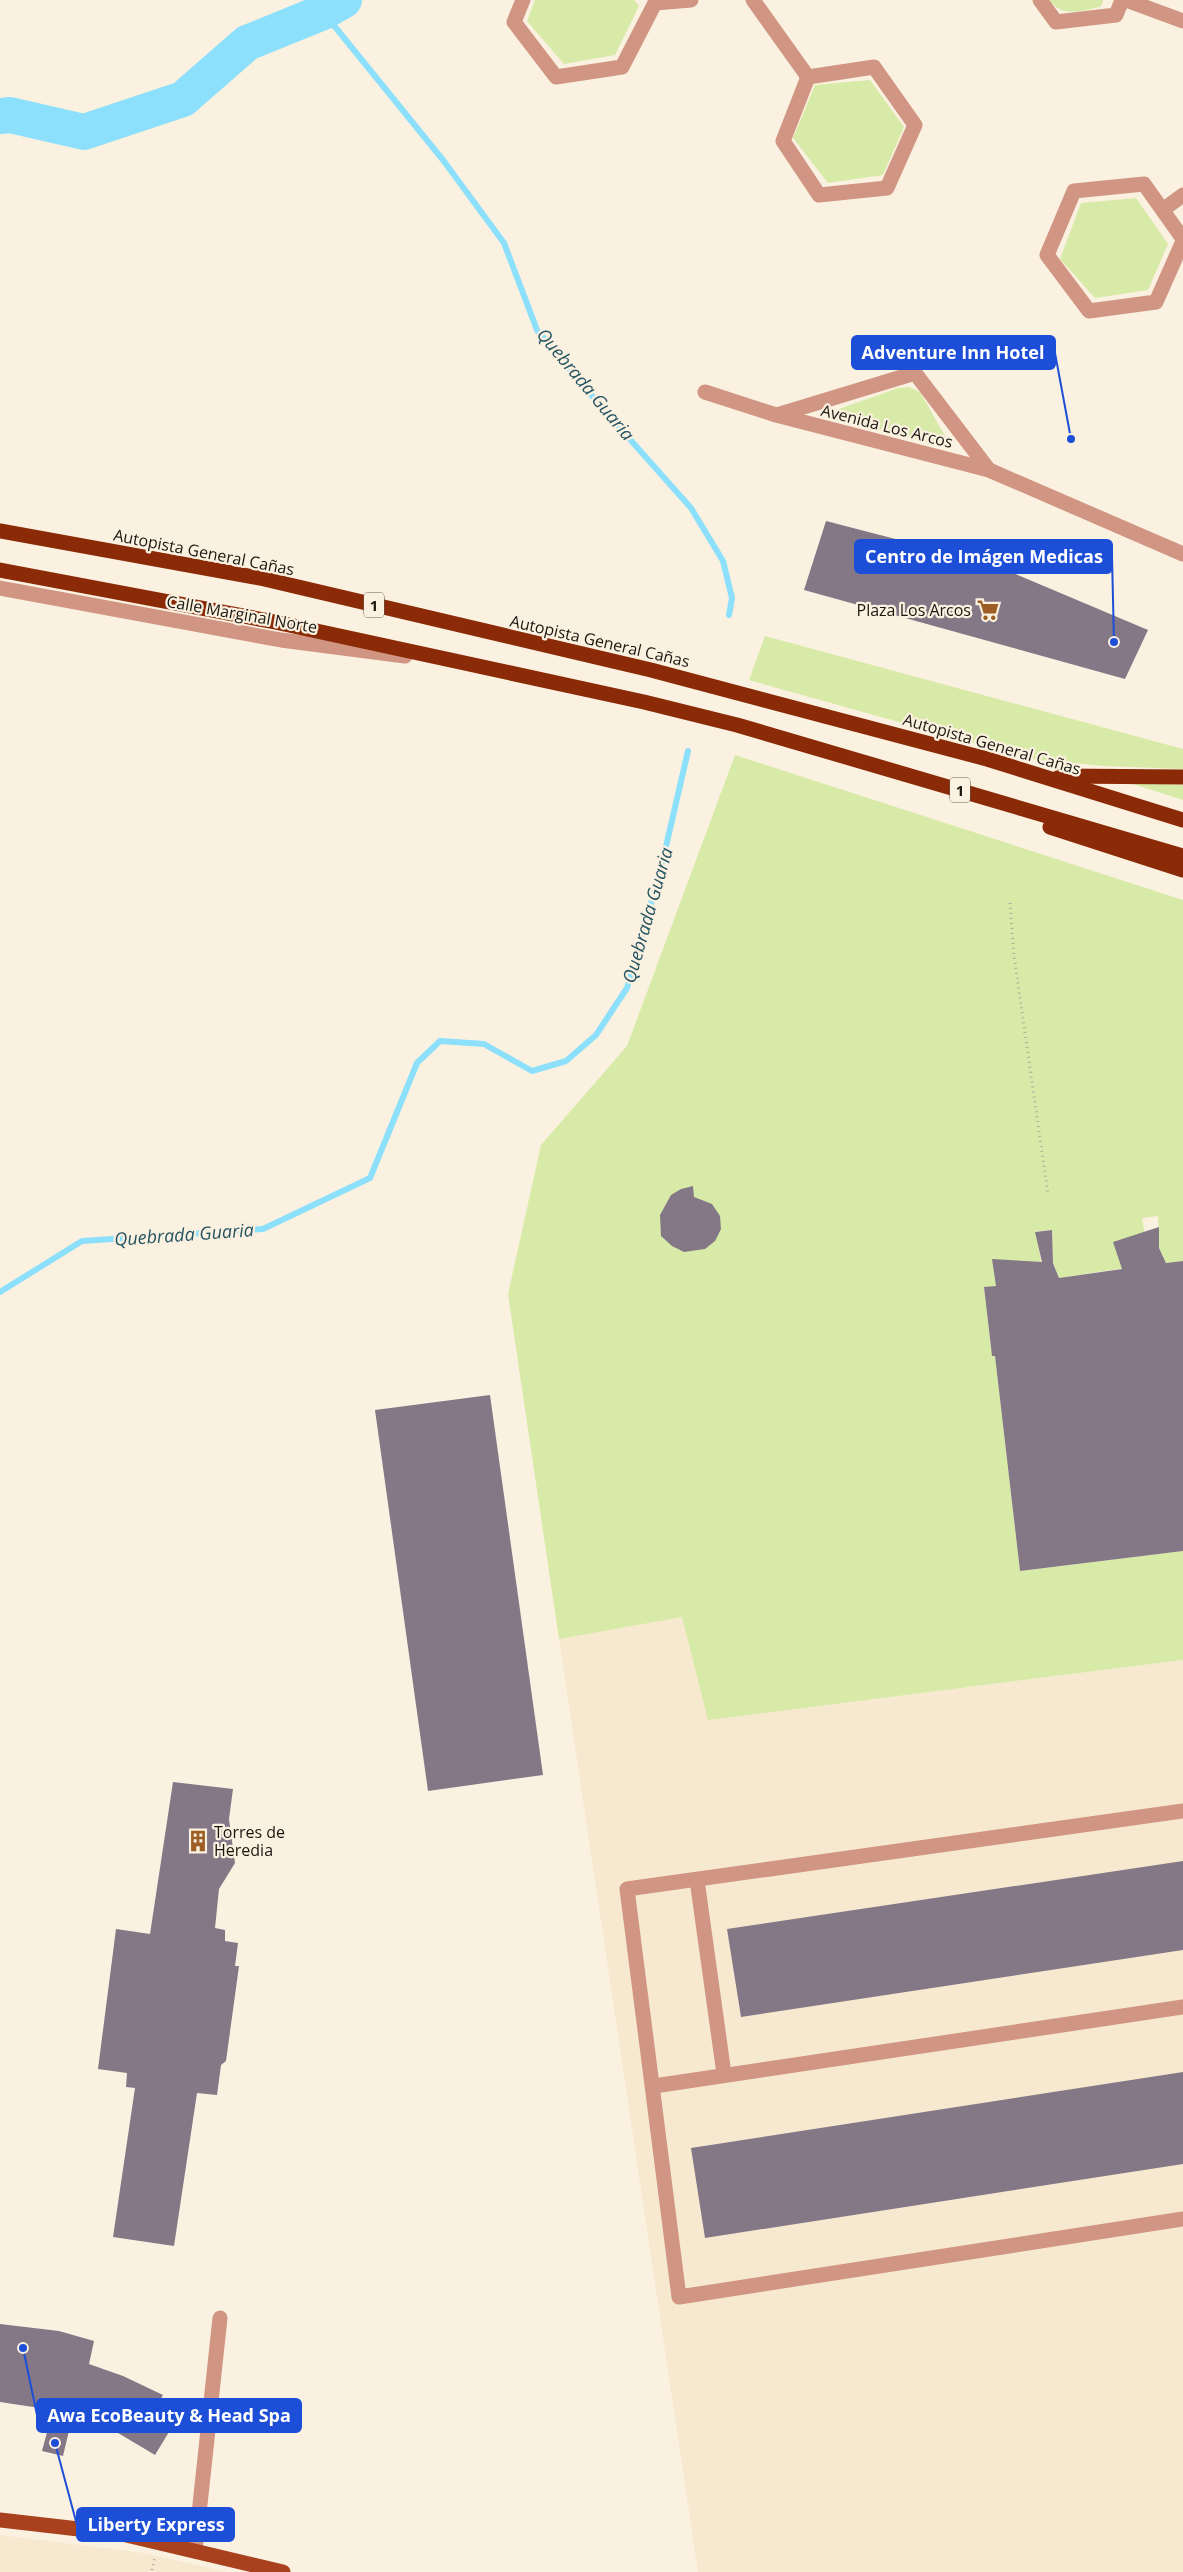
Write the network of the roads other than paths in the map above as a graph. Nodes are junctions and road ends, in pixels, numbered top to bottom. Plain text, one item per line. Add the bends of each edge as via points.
1 (523, 0) edge
2 (691, 0) edge
3 (753, 0) edge
4 (1040, 0) edge
5 (1124, 0) edge
6 (653, 2) edge
7 (1183, 21) edge
8 (808, 77) junction
9 (1183, 194) edge
10 (1164, 209) junction
11 (1183, 240) edge
12 (705, 392) dead end
13 (776, 415) junction
14 (989, 470) junction
15 (0, 531) edge
16 (1183, 554) edge
17 (0, 570) edge
18 (0, 588) edge
19 (479, 666) junction
20 (737, 725) junction
21 (1042, 776) junction
22 (1183, 777) edge
23 (1183, 820) edge
24 (1183, 856) edge
25 (1183, 870) edge
26 (1183, 1811) edge
27 (697, 1880) junction
28 (1183, 2008) edge
29 (724, 2074) junction
30 (654, 2086) junction
31 (1183, 2219) edge
32 (220, 2318) dead end
33 (0, 2520) edge
34 (195, 2551) junction
35 (283, 2572) edge

1 - 6 street via 514,22 556,77 622,67
2 - 6 street
3 - 8 street
4 - 5 street via 1056,22 1116,15
5 - 7 street
8 - 8 street via 783,141 820,195 887,188 915,125 905,110 874,67
9 - 10 street
10 - 11 street
10 - 11 street via 1144,184 1074,191 1047,255 1089,311 1156,302
12 - 13 street, Avenida Los Arcos
13 - 14 street, Avenida Los Arcos
13 - 14 street, Avenida Los Arcos via 914,372
14 - 16 street, Avenida Los Arcos
15 - 21 highway, Autopista General Cañas / 1 via 280,583 735,691
17 - 19 highway, 1 via 275,622
18 - 19 street, Calle Marginal Norte via 281,640
19 - 20 highway, 1
20 - 24 highway, 1
20 - 25 highway
21 - 22 highway
21 - 23 highway, Autopista General Cañas / 1
26 - 27 street
27 - 29 street
27 - 30 street via 627,1890
28 - 29 street
29 - 30 street
30 - 31 street via 679,2297
32 - 34 street
33 - 34 main road via 122,2534
34 - 35 main road

